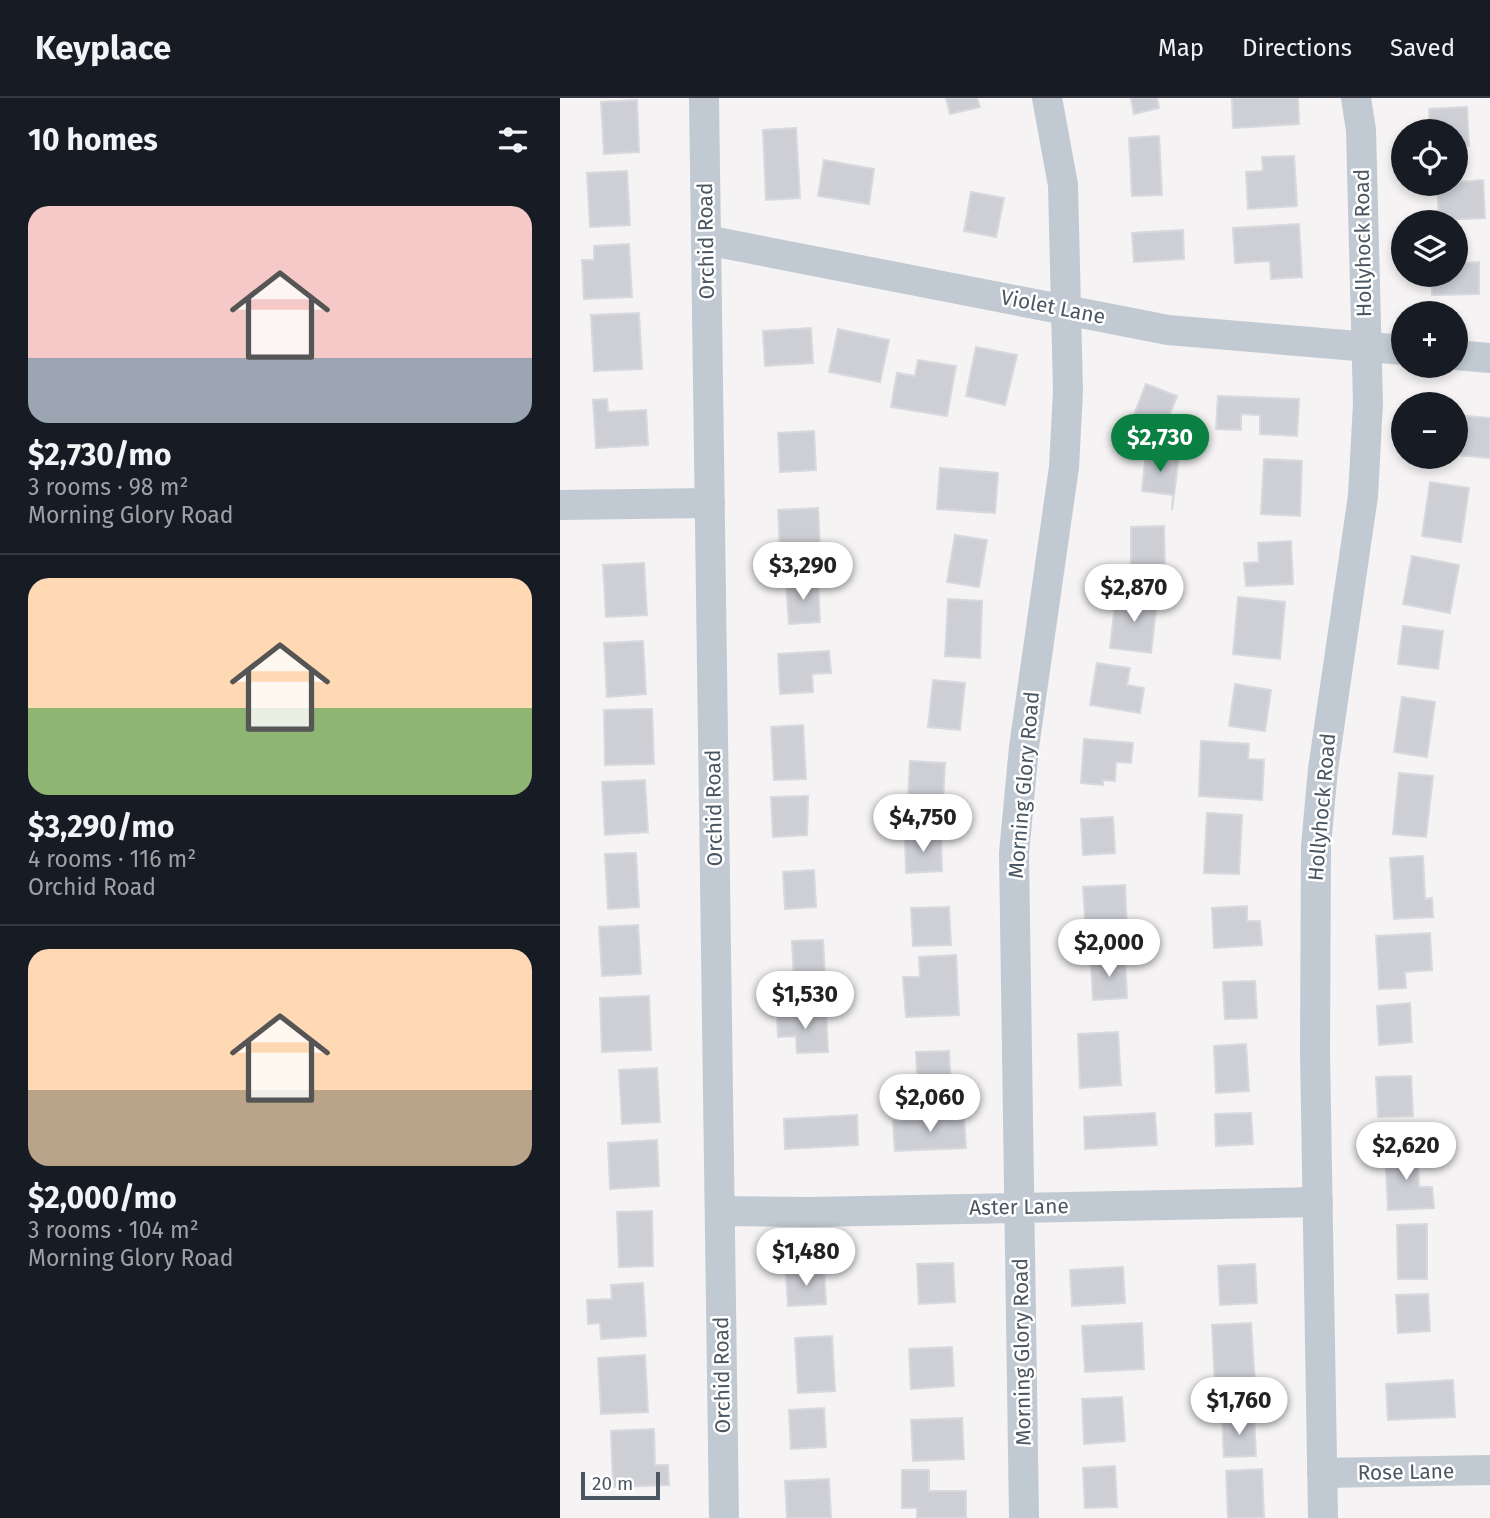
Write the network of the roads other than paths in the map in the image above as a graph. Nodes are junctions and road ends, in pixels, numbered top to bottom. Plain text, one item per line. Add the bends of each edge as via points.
1 (704, 98) edge
2 (1047, 98) edge
3 (1356, 98) edge
4 (706, 240) junction
5 (1066, 309) junction
6 (1366, 347) junction
7 (1391, 349) edge
8 (1468, 356) edge
9 (1490, 358) edge
10 (710, 503) junction
11 (560, 505) edge
12 (1318, 1202) junction
13 (1020, 1207) junction
14 (720, 1211) junction
15 (1490, 1471) edge
16 (1322, 1473) junction
17 (724, 1518) edge
18 (1024, 1518) edge
19 (1323, 1518) edge

1 - 4 street, Orchid Road
2 - 5 street, Morning Glory Road via 1063,185
3 - 6 street, Hollyhock Road via 1361,130
4 - 5 street, Violet Lane
4 - 10 street, Orchid Road
5 - 6 street, Violet Lane via 1168,330
5 - 13 street, Morning Glory Road via 1064,467 1024,747 1014,853
6 - 7 street, Violet Lane
6 - 12 street, Hollyhock Road via 1363,496 1315,846
8 - 9 street
10 - 11 street
10 - 14 street, Orchid Road
12 - 13 street, Aster Lane
12 - 16 street, Hollyhock Road
13 - 14 street, Aster Lane
13 - 18 street, Morning Glory Road
14 - 17 street, Orchid Road
15 - 16 street, Rose Lane
16 - 19 street, Hollyhock Road

